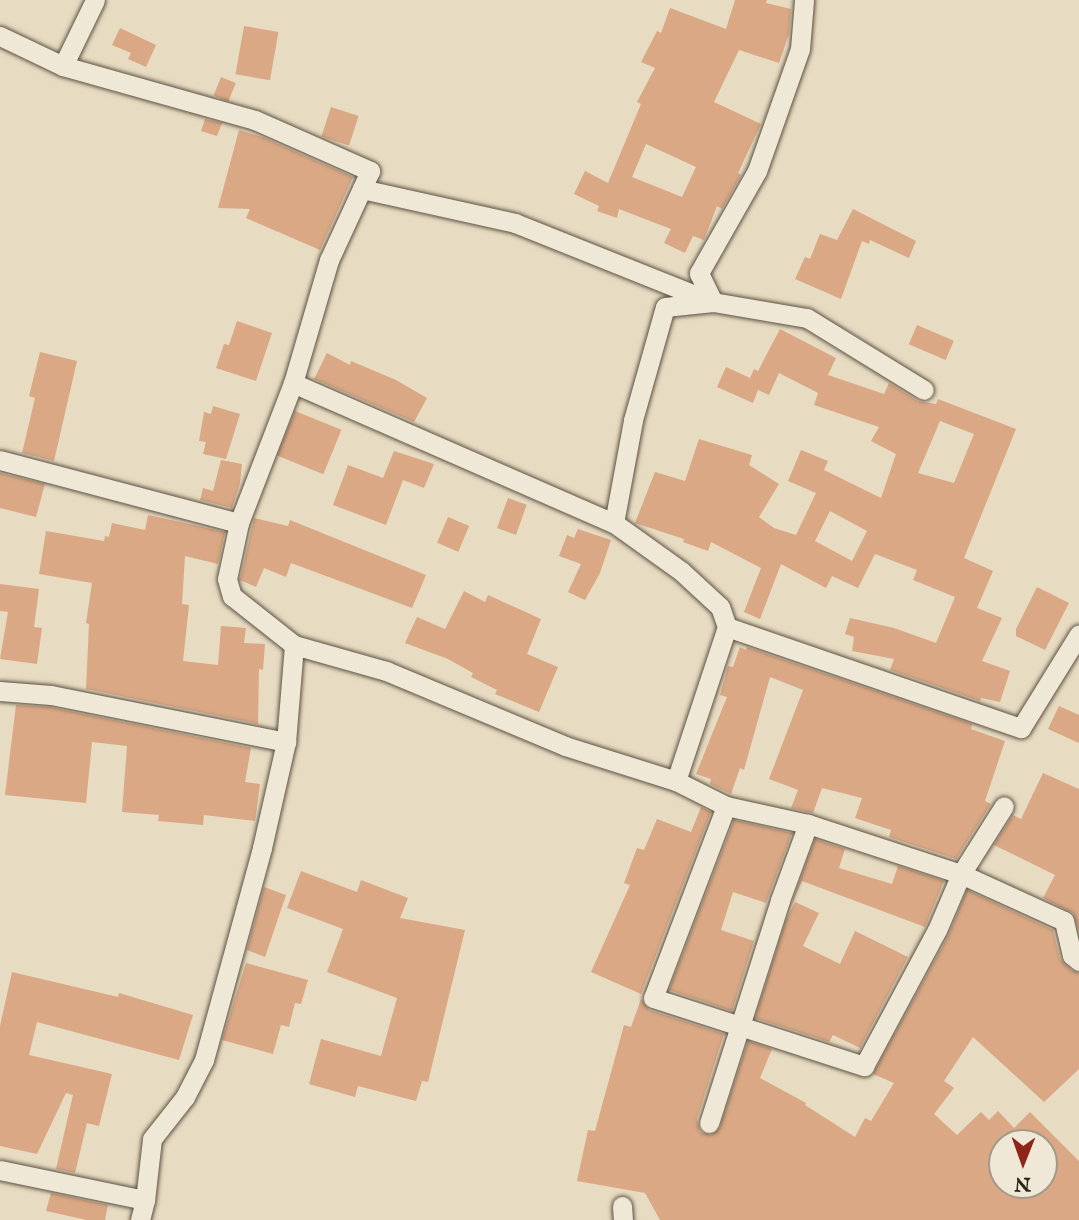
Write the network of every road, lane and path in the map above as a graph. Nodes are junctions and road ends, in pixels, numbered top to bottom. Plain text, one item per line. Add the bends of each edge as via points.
1 (95, 0) edge
2 (804, 0) edge
3 (0, 36) edge
4 (63, 66) junction
5 (362, 188) junction
6 (713, 302) junction
7 (293, 383) junction
8 (924, 390) dead end
9 (0, 460) edge
10 (239, 523) junction
11 (614, 523) junction
12 (727, 627) junction
13 (1079, 634) edge
14 (294, 645) junction
15 (0, 691) edge
16 (286, 743) junction
17 (676, 780) junction
18 (726, 806) junction
19 (1004, 806) dead end
20 (808, 824) junction
21 (961, 874) junction
22 (1079, 961) edge
23 (738, 1026) junction
24 (709, 1123) dead end
25 (0, 1170) edge
26 (145, 1200) junction
27 (140, 1220) edge

1 - 4 street
2 - 6 street via 800,49 757,171 699,273
3 - 4 street
4 - 5 street via 255,120 370,171
5 - 6 street via 515,223
5 - 7 street via 329,260
6 - 8 street via 807,318
6 - 11 street via 665,307 632,420
7 - 10 street
7 - 11 street
9 - 10 street
10 - 14 street via 227,579 232,596
11 - 12 street via 681,571 720,607
12 - 13 street via 1021,729
12 - 17 street
14 - 16 street
14 - 17 street via 386,671 565,746
15 - 16 street via 51,695
16 - 26 street via 204,1060 185,1097 152,1139
17 - 18 street
18 - 20 street
18 - 23 street via 653,998
19 - 21 street
20 - 21 street
20 - 23 street
21 - 22 street via 1064,921 1072,955
21 - 23 street via 937,930 864,1066
23 - 24 street
25 - 26 street
26 - 27 street

